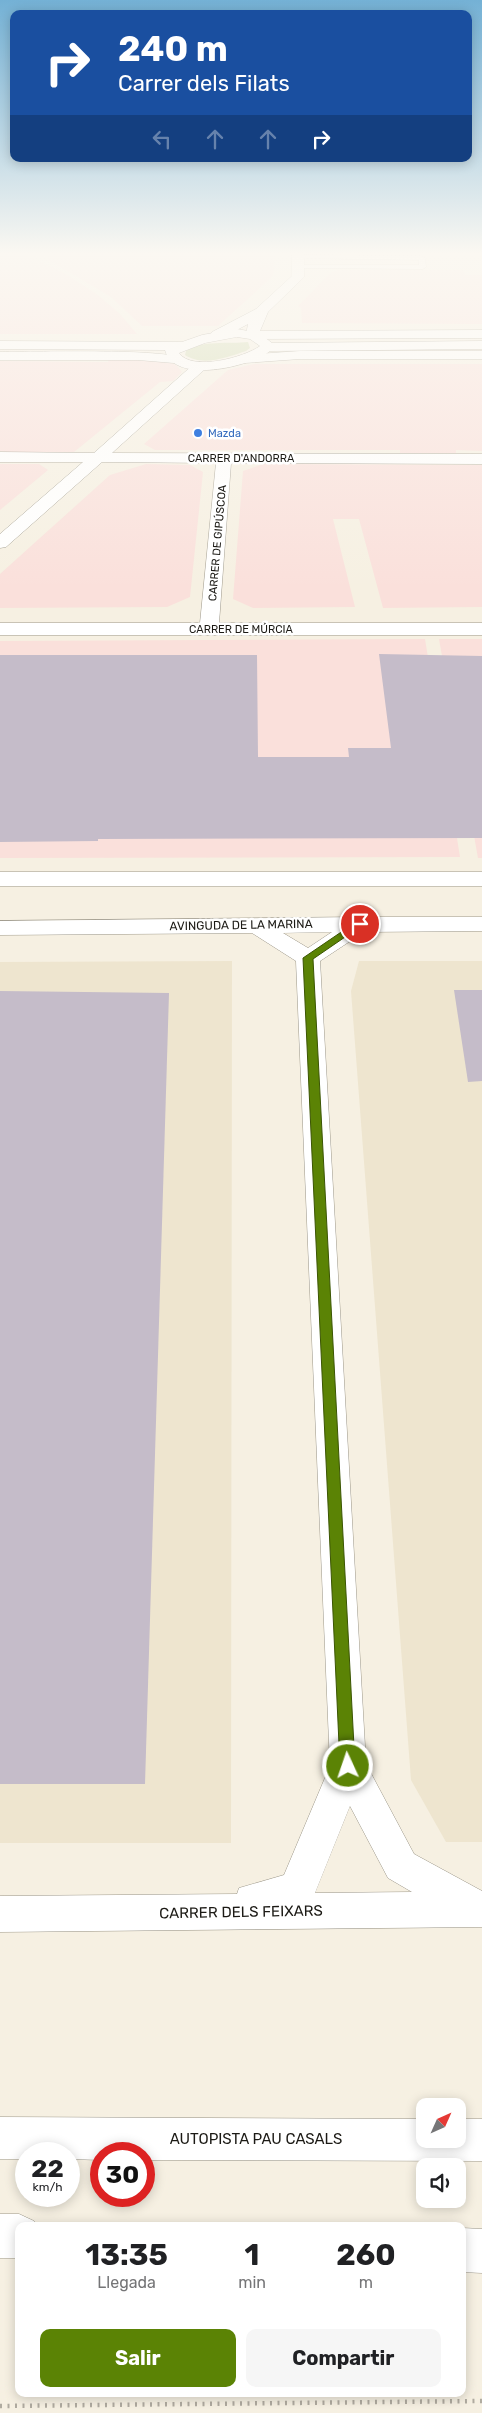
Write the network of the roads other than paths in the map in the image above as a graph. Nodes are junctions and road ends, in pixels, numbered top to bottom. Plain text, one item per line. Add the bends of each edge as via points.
1 (191, 364) edge
2 (227, 364) edge
3 (200, 366) junction
4 (0, 457) edge
5 (97, 458) junction
6 (224, 458) junction
7 (482, 459) edge
8 (0, 543) edge
9 (0, 629) edge
10 (210, 629) junction
11 (482, 629) edge
12 (482, 878) edge
13 (0, 879) edge
14 (255, 924) junction
15 (360, 924) junction
16 (482, 924) edge
17 (0, 928) edge
18 (308, 958) junction
19 (348, 1766) junction
20 (480, 1910) edge
21 (218, 1911) junction
22 (0, 1914) edge
23 (0, 2138) edge
24 (482, 2140) edge
25 (466, 2232) edge
26 (482, 2232) edge
27 (0, 2236) edge
28 (15, 2236) edge
29 (466, 2250) edge
30 (482, 2251) edge

1 - 3 main road
2 - 3 main road
3 - 5 main road
4 - 5 main road, CARRER D'ANDORRA
5 - 6 main road, CARRER D'ANDORRA
5 - 8 main road
6 - 7 main road, CARRER D'ANDORRA
6 - 10 main road, CARRER DE GIPÚSCOA
9 - 10 main road, CARRER DE MÚRCIA
10 - 11 main road, CARRER DE MÚRCIA
12 - 13 main road
14 - 15 main road, AVINGUDA DE LA MARINA
14 - 17 main road, AVINGUDA DE LA MARINA
14 - 18 main road
15 - 16 main road, AVINGUDA DE LA MARINA
15 - 18 main road
18 - 19 main road
19 - 20 main road via 401,1866
19 - 21 main road via 297,1890
20 - 21 main road, CARRER DELS FEIXARS
21 - 22 main road, CARRER DELS FEIXARS
23 - 24 main road, AUTOPISTA PAU CASALS
25 - 26 main road
27 - 28 main road
29 - 30 main road

